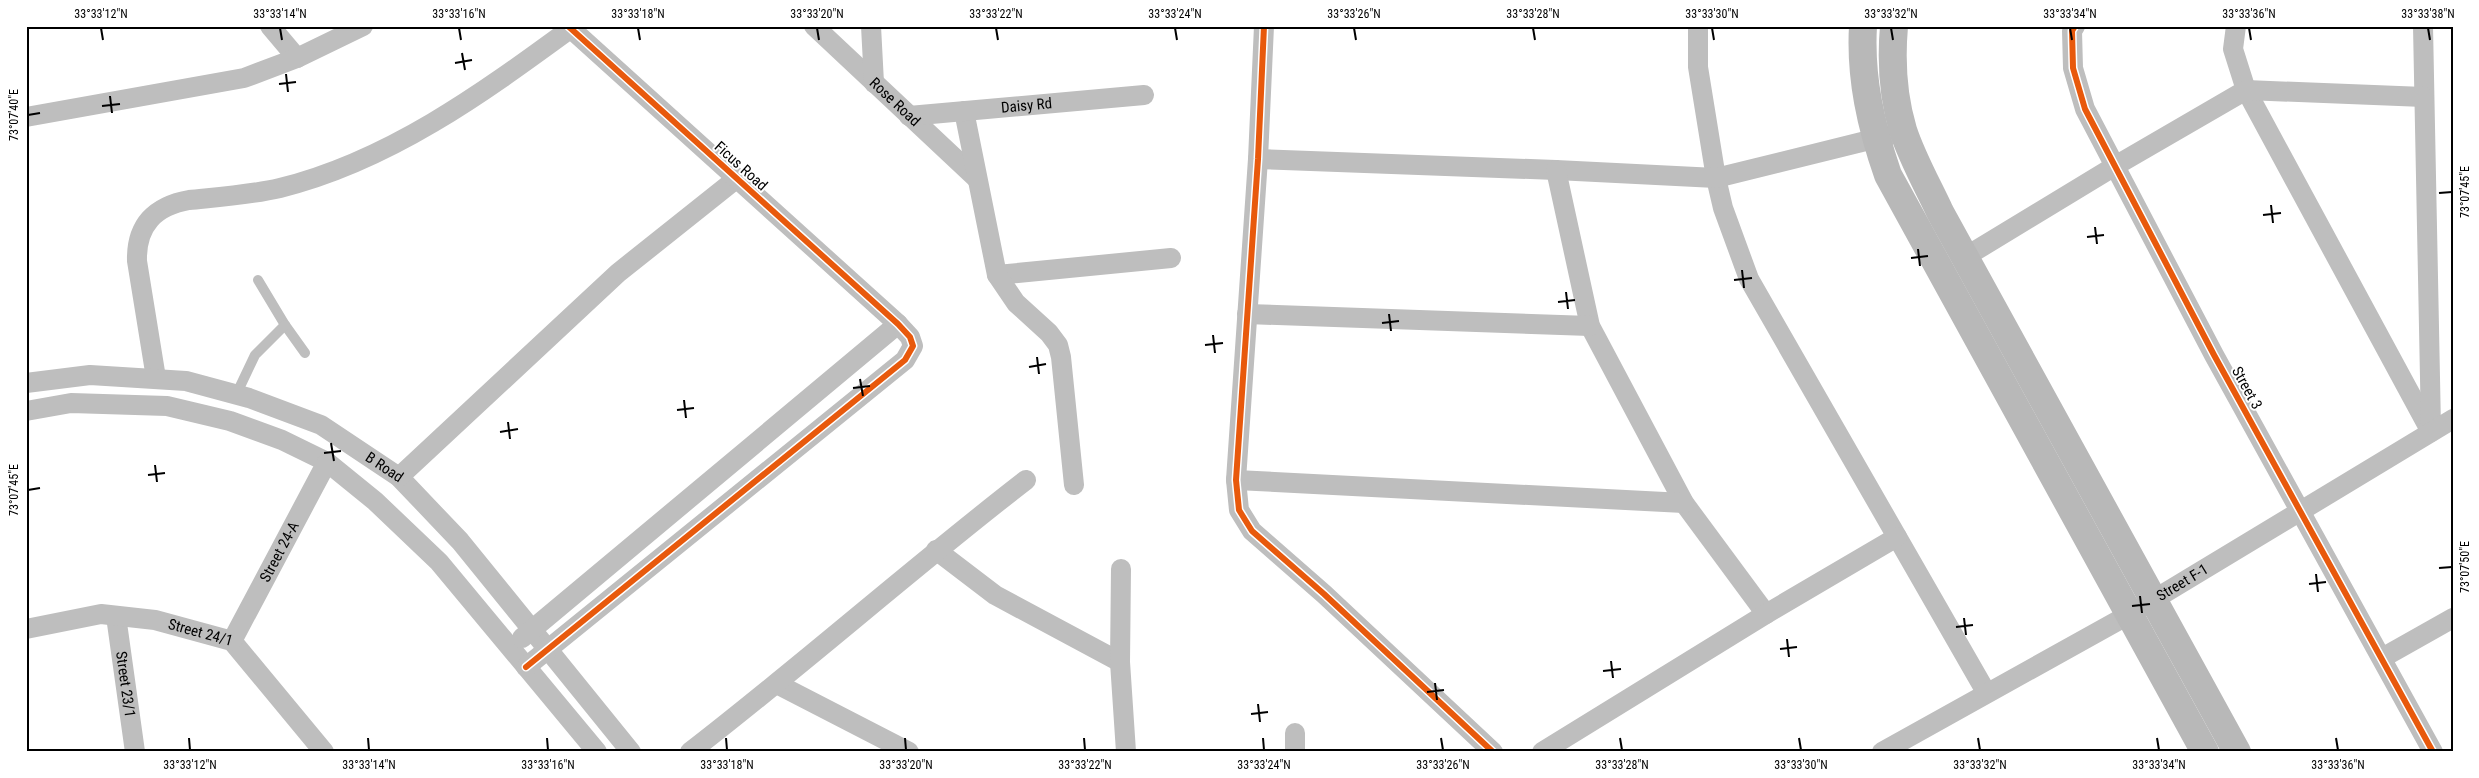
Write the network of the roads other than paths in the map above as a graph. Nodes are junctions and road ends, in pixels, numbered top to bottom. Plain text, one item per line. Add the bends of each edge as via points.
1 (270, 26) edge
2 (363, 26) edge
3 (814, 26) edge
4 (871, 26) edge
5 (1264, 26) edge
6 (1698, 26) edge
7 (1863, 26) edge
8 (1894, 26) edge
9 (2075, 26) edge
10 (2236, 26) edge
11 (2423, 26) edge
12 (569, 27) edge
13 (297, 58) junction
14 (874, 83) junction
15 (2246, 90) junction
16 (1144, 95) dead end
17 (2424, 97) junction
18 (964, 111) junction
19 (909, 116) junction
20 (26, 117) edge
21 (1904, 130) junction
22 (1876, 139) junction
23 (1258, 159) junction
24 (2115, 166) junction
25 (1556, 170) junction
26 (976, 178) junction
27 (1716, 178) junction
28 (736, 179) junction
29 (1171, 258) dead end
30 (1965, 258) junction
31 (997, 275) junction
32 (258, 280) dead end
33 (1247, 314) junction
34 (898, 324) junction
35 (285, 325) junction
36 (1590, 326) junction
37 (305, 353) dead end
38 (156, 378) junction
39 (26, 383) edge
40 (236, 395) junction
41 (26, 411) edge
42 (2453, 419) edge
43 (2431, 432) junction
44 (327, 462) junction
45 (399, 477) junction
46 (1026, 480) dead end
47 (1236, 480) junction
48 (1074, 484) dead end
49 (1684, 503) junction
50 (2301, 512) junction
51 (1897, 537) junction
52 (936, 550) junction
53 (1121, 569) dead end
54 (2154, 599) junction
55 (1766, 614) junction
56 (2130, 614) junction
57 (116, 616) junction
58 (2453, 618) edge
59 (26, 629) edge
60 (531, 631) junction
61 (232, 641) junction
62 (511, 648) junction
63 (547, 649) junction
64 (2382, 658) junction
65 (1120, 662) junction
66 (526, 667) junction
67 (777, 684) junction
68 (1986, 692) junction
69 (135, 752) edge
70 (324, 752) edge
71 (597, 752) edge
72 (631, 752) edge
73 (690, 752) edge
74 (909, 752) edge
75 (1126, 752) edge
76 (1494, 752) edge
77 (1542, 752) edge
78 (1882, 752) edge
79 (2205, 752) edge
80 (2237, 752) edge
81 (2433, 752) edge

1 - 13 street
2 - 13 street
3 - 14 street, Rose Road
4 - 14 street
5 - 23 street
6 - 27 street via 1698,67
7 - 22 street via 1861,57
8 - 21 street via 1894,84
9 - 24 street, Street 3 via 2072,31 2073,68 2085,110
10 - 15 street via 2233,49
11 - 17 street
12 - 28 street, Ficus Road
12 - 38 street via 466,102 393,146 316,178 260,191 175,202 159,211 139,234 136,245
13 - 20 street via 244,78
14 - 19 street, Rose Road
15 - 17 street
15 - 24 street
15 - 43 street
16 - 18 street, Daisy Rd
17 - 43 street
18 - 19 street, Daisy Rd
18 - 26 street
19 - 26 street, Rose Road
21 - 22 street
21 - 30 street via 1940,212
22 - 27 street
22 - 56 street via 1888,175 1902,202
23 - 25 street
23 - 33 street
24 - 30 street
24 - 50 street, Street 3
25 - 27 street
25 - 36 street
26 - 31 street
27 - 51 street via 1723,208 1749,279
28 - 34 street, Ficus Road
28 - 45 street via 618,273
29 - 31 street
30 - 54 street
31 - 48 street via 1016,303 1058,345
32 - 35 lane
33 - 36 street
33 - 47 street
34 - 60 street
34 - 63 street, Ficus Road via 910,337 913,346 905,360
35 - 37 lane
35 - 40 lane via 255,355
36 - 49 street
38 - 39 street, B Road via 90,375
38 - 40 street, B Road via 186,381
40 - 45 street, B Road via 321,425
41 - 44 street, B Road via 71,403 168,406 230,421 282,440
42 - 43 street, Street F-1
43 - 50 street, Street F-1
44 - 61 street, Street 24-A
44 - 62 street, B Road via 375,501 439,562
45 - 60 street, B Road via 460,541
46 - 52 street
47 - 49 street
47 - 76 street via 1239,510 1252,531
49 - 55 street
50 - 54 street, Street F-1
50 - 64 street, Street 3
51 - 55 street
51 - 68 street
52 - 65 street via 995,595
52 - 67 street
53 - 65 street
54 - 56 street, Street F-1
54 - 80 street
55 - 77 street
56 - 68 street, Street F-1
56 - 79 street
57 - 59 street, Street 24/1 via 101,614
57 - 61 street, Street 24/1 via 155,620
57 - 69 street, Street 23/1
58 - 64 street
60 - 62 street
60 - 63 street, B Road
61 - 70 street, Street 24/1
62 - 66 street, B Road
63 - 66 street
63 - 72 street, B Road
64 - 81 street, Street 3
65 - 75 street
66 - 71 street, B Road
67 - 73 street
67 - 74 street
68 - 78 street, Street F-1

